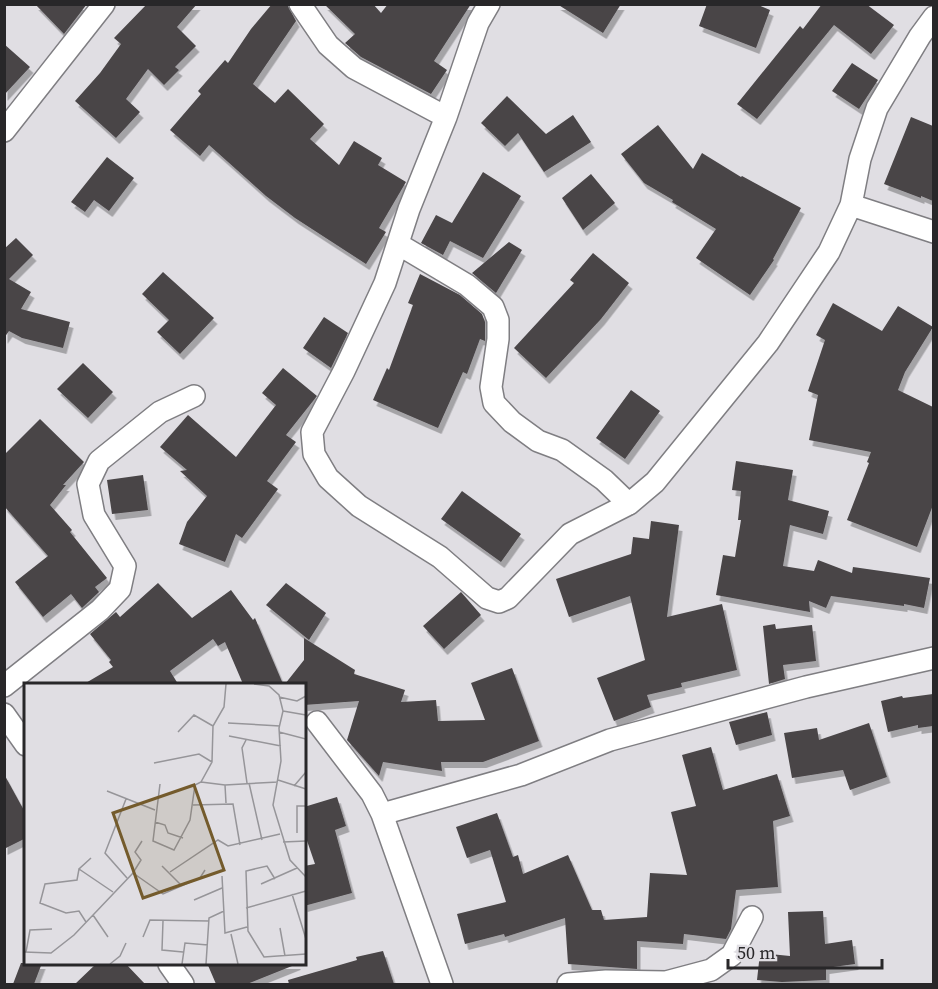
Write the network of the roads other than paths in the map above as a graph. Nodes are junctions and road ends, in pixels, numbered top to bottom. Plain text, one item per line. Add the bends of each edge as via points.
1 (104, 4) edge
2 (300, 4) edge
3 (489, 4) edge
4 (933, 17) edge
5 (446, 117) junction
6 (4, 131) edge
7 (851, 205) junction
8 (933, 232) edge
9 (398, 244) junction
10 (194, 396) dead end
11 (628, 504) junction
12 (932, 653) edge
13 (4, 686) edge
14 (4, 714) edge
15 (317, 722) dead end
16 (24, 743) edge
17 (382, 814) junction
18 (752, 917) dead end
19 (170, 965) edge
20 (183, 984) edge
21 (442, 984) edge
22 (568, 984) edge

1 - 6 street
2 - 5 street via 328,45 354,68
3 - 5 street via 478,23
4 - 7 street via 877,108 860,159
5 - 9 street
7 - 8 street
7 - 11 street via 829,252 768,343 655,482
9 - 11 street via 467,285 493,307 498,320 491,387 494,403 538,441 562,450 604,480
9 - 11 street via 385,283 312,432 314,454 328,478 359,506 440,557 487,598 499,602 508,598 570,534
10 - 13 street via 160,412 99,461 88,484 94,515 124,566 120,589 100,610
12 - 17 street via 610,740 521,775
14 - 16 street
15 - 17 street via 372,794
17 - 21 street
18 - 22 street via 732,955 711,970 666,982
19 - 20 street

